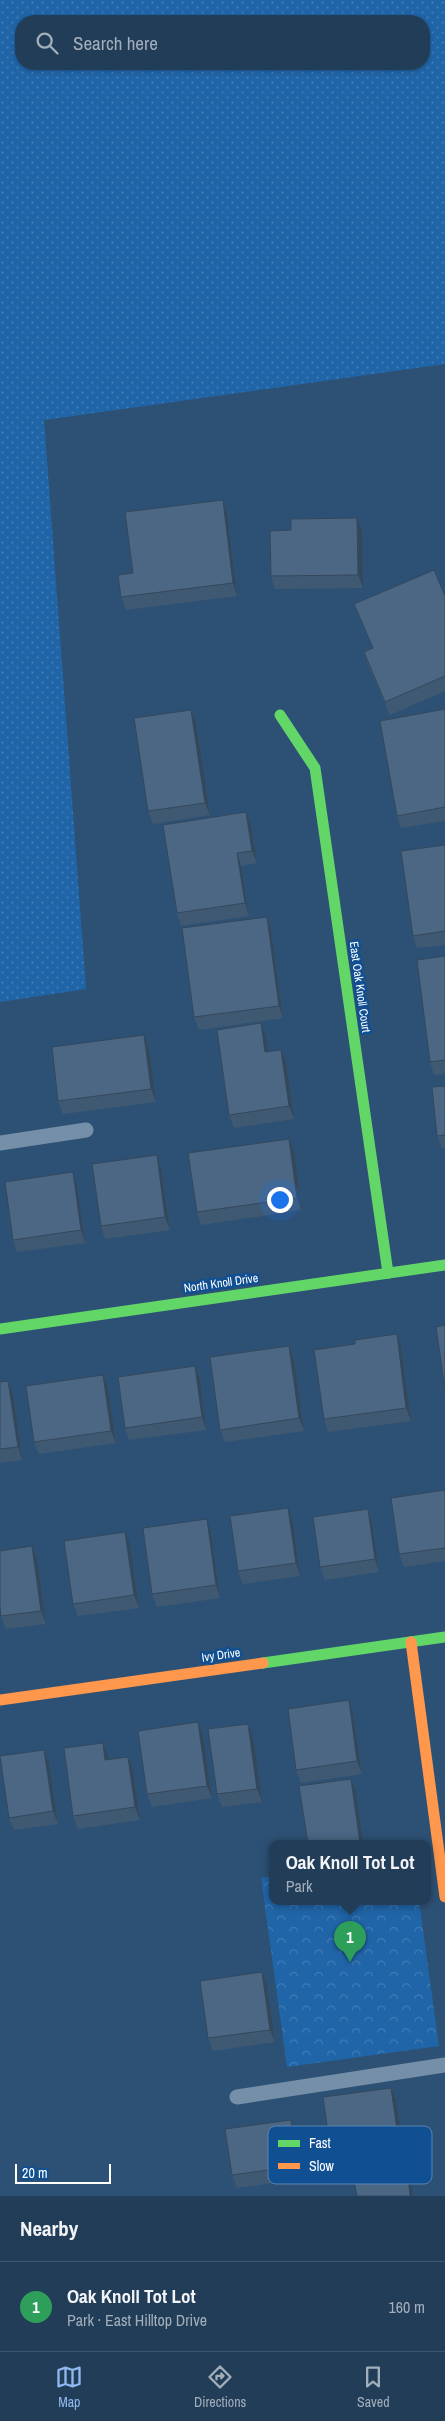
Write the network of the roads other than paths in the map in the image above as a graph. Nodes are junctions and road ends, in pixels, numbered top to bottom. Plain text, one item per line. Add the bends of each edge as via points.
1 (280, 715) dead end
2 (86, 1130) dead end
3 (0, 1143) edge
4 (445, 1265) edge
5 (388, 1273) junction
6 (0, 1328) edge
7 (445, 1637) edge
8 (411, 1642) junction
9 (0, 1700) edge
10 (445, 1897) edge
11 (445, 2065) edge
12 (237, 2097) dead end

1 - 5 street, East Oak Knoll Court via 315,768
2 - 3 lane
4 - 5 street, North Knoll Drive
5 - 6 street, North Knoll Drive
7 - 8 street, Ivy Drive
8 - 9 street, Ivy Drive
8 - 10 street
11 - 12 lane

